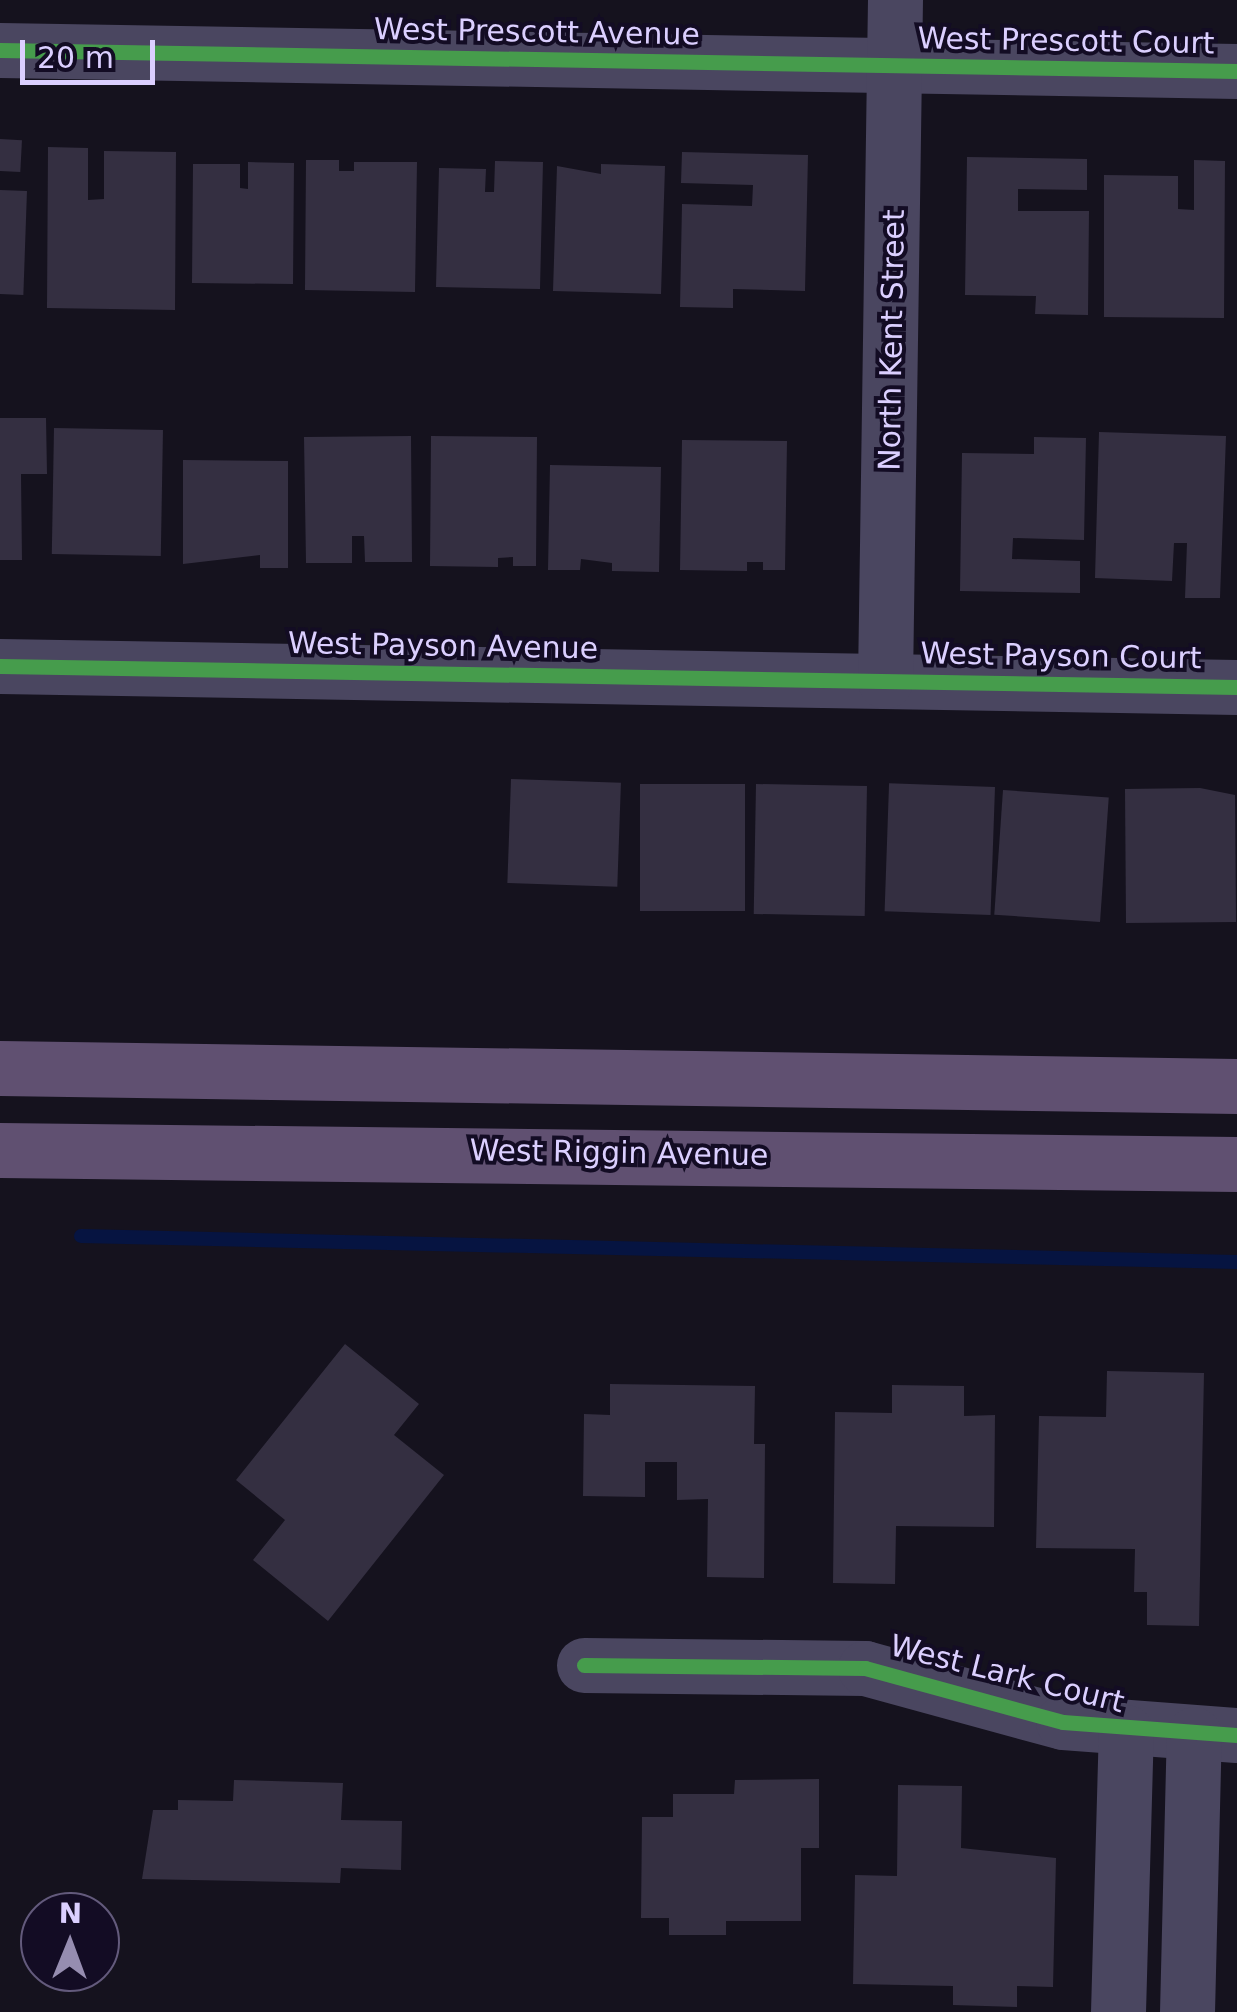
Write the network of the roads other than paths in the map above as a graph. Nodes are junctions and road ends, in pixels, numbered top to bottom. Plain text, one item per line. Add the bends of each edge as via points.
1 (895, 0) edge
2 (0, 50) edge
3 (894, 66) junction
4 (1237, 71) edge
5 (0, 666) edge
6 (884, 680) junction
7 (1237, 687) edge
8 (0, 1068) edge
9 (280, 1072) junction
10 (1237, 1086) edge
11 (0, 1100) edge
12 (0, 1150) edge
13 (1237, 1164) edge
14 (584, 1666) dead end
15 (1126, 1732) junction
16 (1216, 1734) edge
17 (1118, 2012) edge
18 (1187, 2012) edge

1 - 3 street, North Kent Street
2 - 3 street, West Prescott Avenue
3 - 4 street, West Prescott Court
3 - 6 street, North Kent Street
5 - 6 street, West Payson Avenue
6 - 7 street, West Payson Court
8 - 9 main road
9 - 10 main road
9 - 11 main road via 203,1101
12 - 13 main road, West Riggin Avenue
14 - 15 street, West Lark Court via 865,1668
15 - 16 street, West Lark Court
15 - 17 street
16 - 18 street

